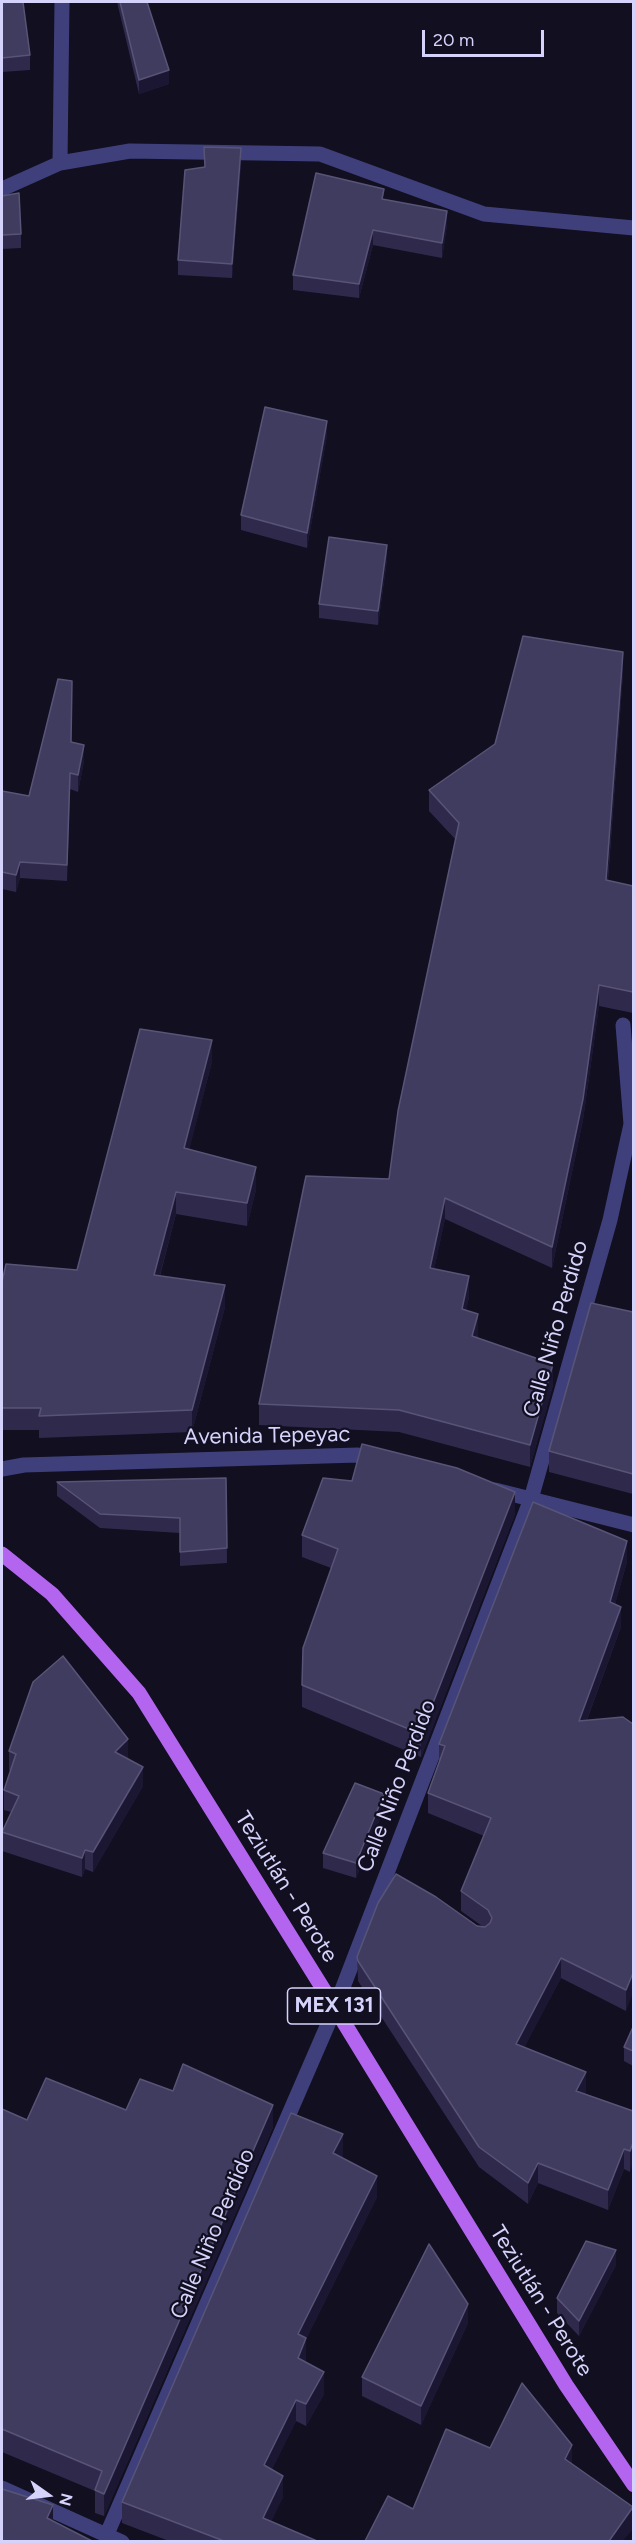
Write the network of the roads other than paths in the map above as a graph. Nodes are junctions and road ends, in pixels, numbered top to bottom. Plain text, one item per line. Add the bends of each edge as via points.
1 (63, 2) edge
2 (60, 163) junction
3 (2, 189) edge
4 (633, 228) edge
5 (623, 1025) dead end
6 (393, 1464) edge
7 (2, 1469) edge
8 (485, 1487) edge
9 (531, 1499) junction
10 (633, 1525) edge
11 (2, 1554) edge
12 (335, 2008) junction
13 (633, 2485) edge
14 (2, 2488) edge
15 (107, 2534) junction
16 (122, 2541) edge

1 - 2 street
2 - 3 street
2 - 4 street via 130,151 320,154 484,214
5 - 9 street, Calle Niño Perdido via 631,1124 610,1220
6 - 7 street, Avenida Tepeyac via 358,1455 24,1465
8 - 9 street
9 - 10 street
9 - 12 street, Calle Niño Perdido via 393,1874
11 - 12 main road, Teziutlán - Perote / MEX 131 via 52,1594 139,1694
12 - 13 main road, Teziutlán - Perote / MEX 131 via 560,2375
12 - 15 street, Calle Niño Perdido
14 - 15 street
15 - 16 street

